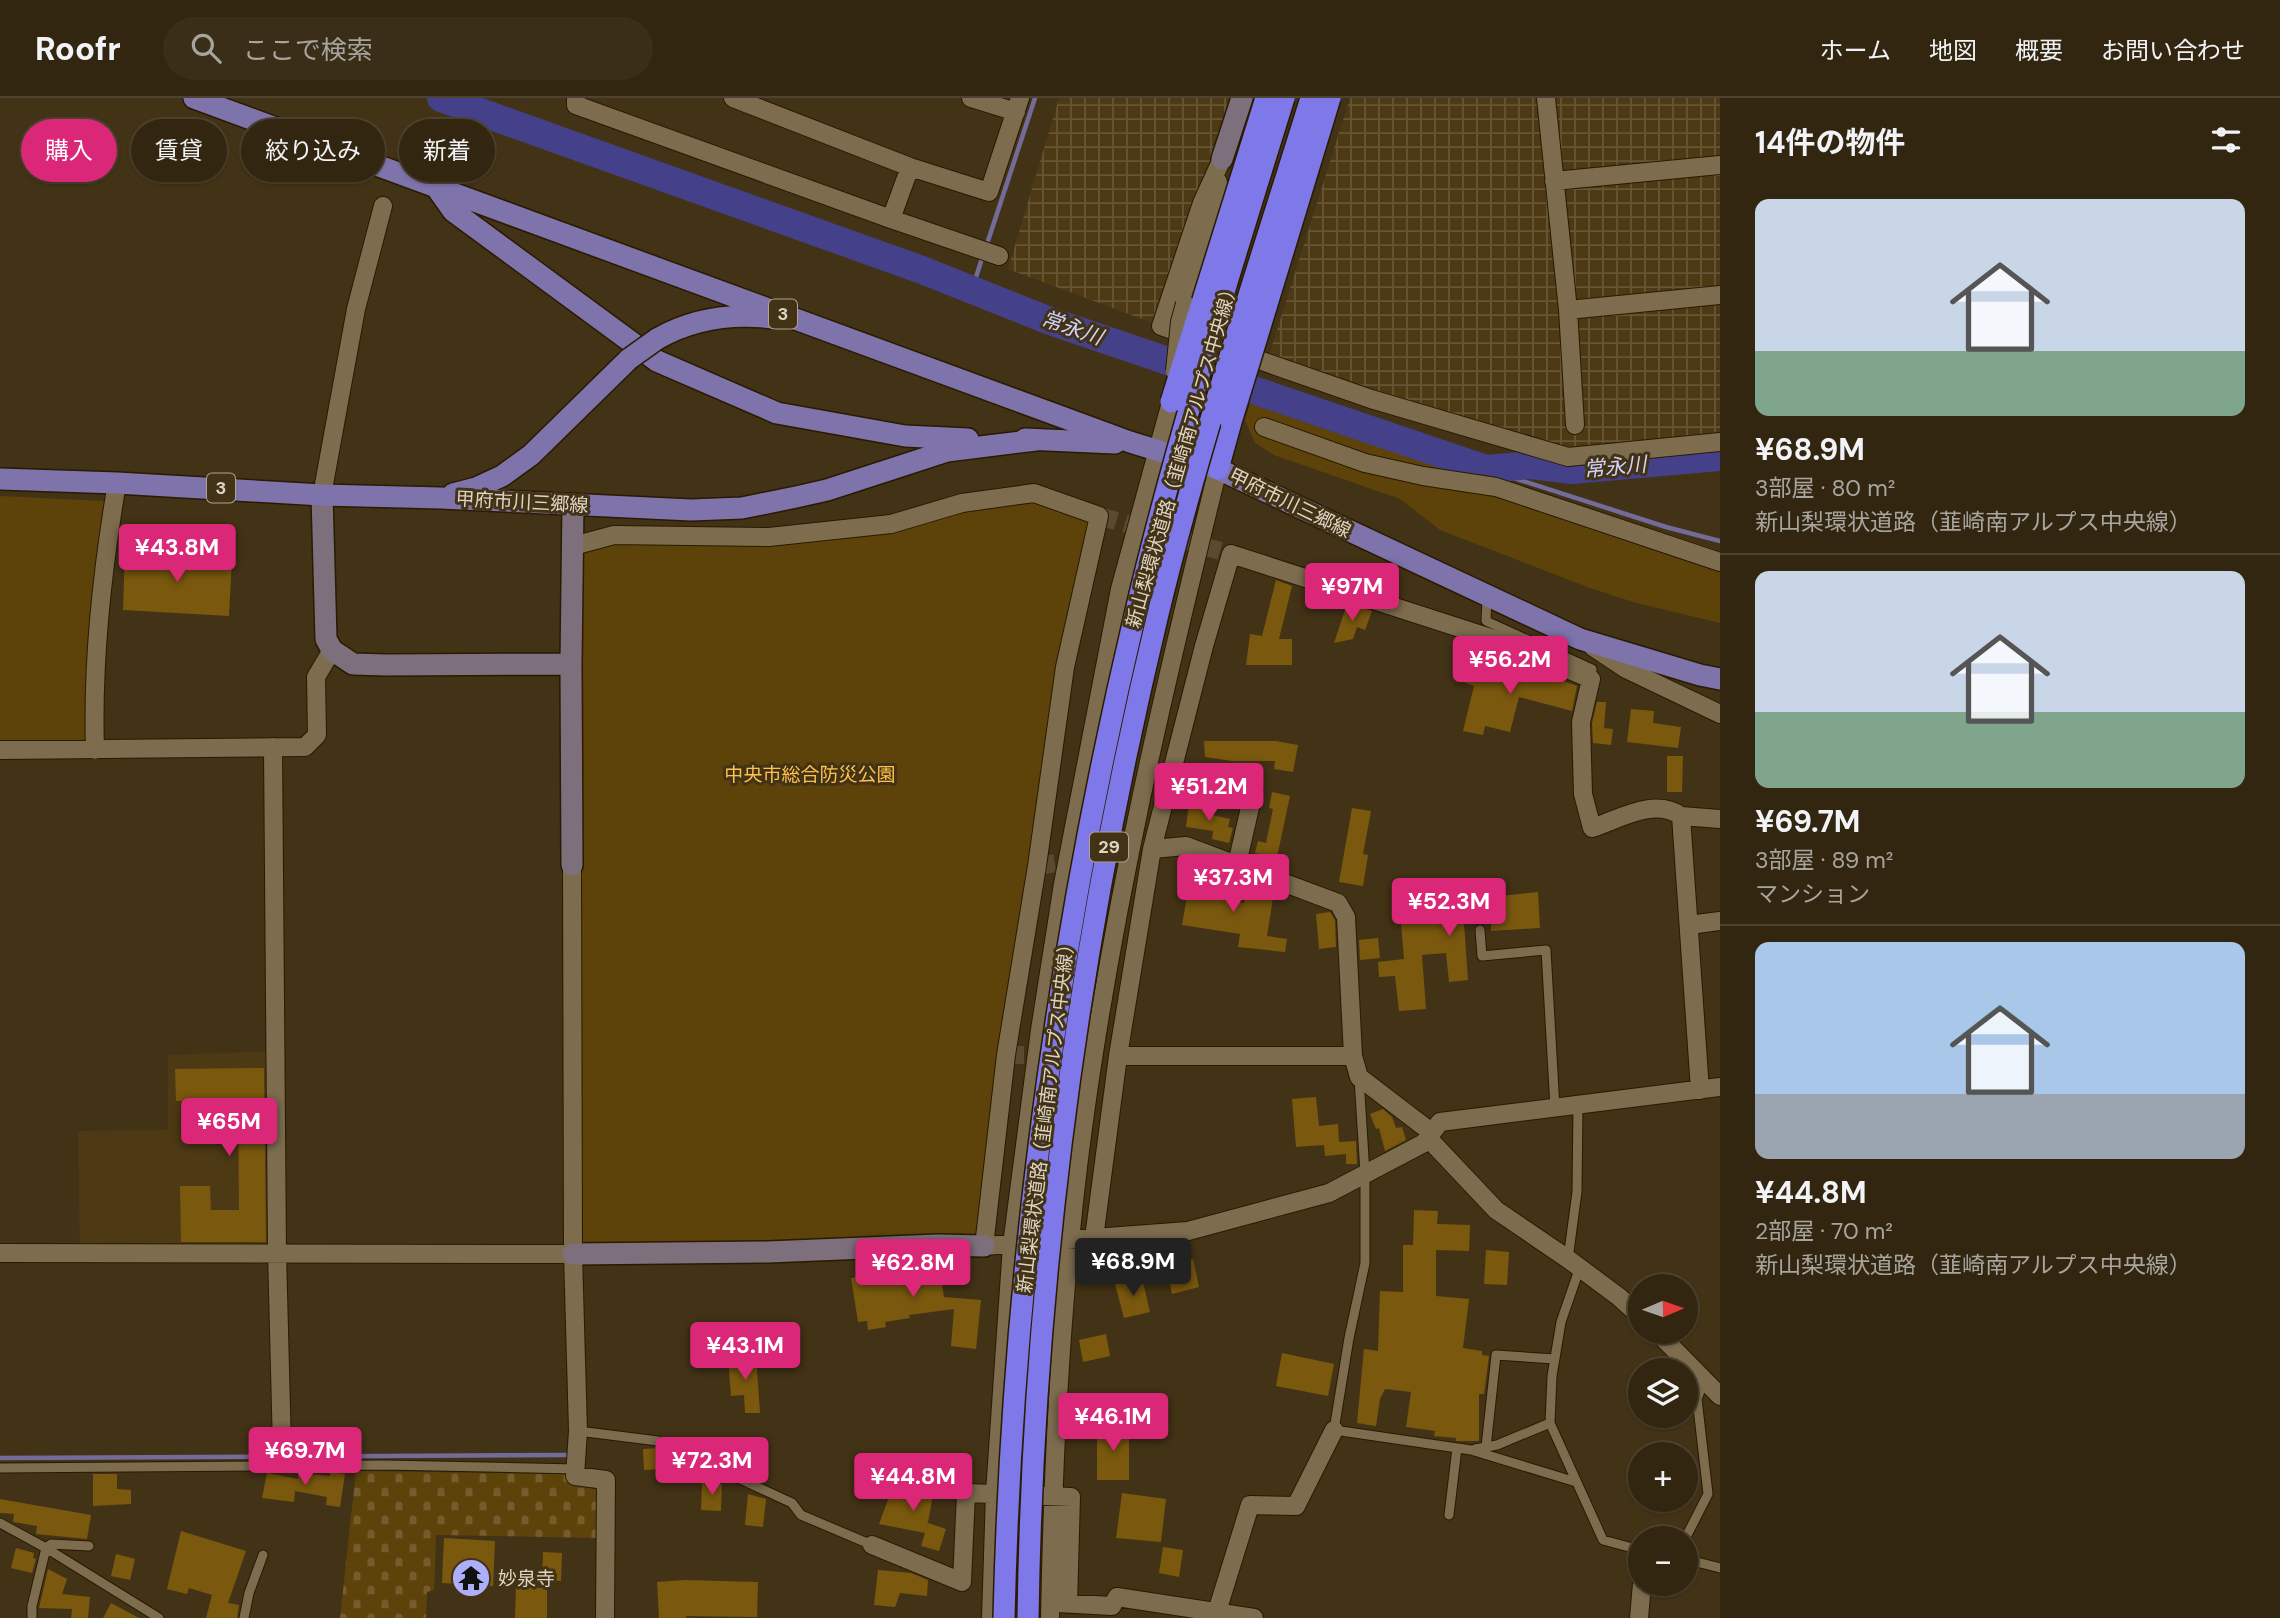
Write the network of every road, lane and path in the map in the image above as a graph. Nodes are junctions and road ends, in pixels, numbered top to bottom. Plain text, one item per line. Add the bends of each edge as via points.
1 (194, 98) edge
2 (576, 98) edge
3 (736, 98) edge
4 (971, 98) edge
5 (1242, 98) edge
6 (1266, 98) edge
7 (1284, 98) edge
8 (1311, 98) edge
9 (1330, 98) edge
10 (1546, 98) edge
11 (1018, 105) edge
12 (1222, 159) junction
13 (1720, 165) edge
14 (910, 167) junction
15 (1554, 181) junction
16 (436, 187) junction
17 (383, 205) dead end
18 (891, 219) junction
19 (999, 256) dead end
20 (1720, 295) edge
21 (1568, 310) junction
22 (803, 321) junction
23 (1171, 402) junction
24 (1575, 425) dead end
25 (1264, 427) dead end
26 (1036, 440) junction
27 (1130, 442) junction
28 (1720, 442) edge
29 (1158, 451) junction
30 (1218, 469) junction
31 (0, 479) edge
32 (117, 483) junction
33 (322, 495) junction
34 (441, 498) junction
35 (573, 504) junction
36 (573, 546) junction
37 (1720, 562) edge
38 (1487, 597) junction
39 (1580, 639) junction
40 (332, 650) junction
41 (571, 664) junction
42 (1720, 678) edge
43 (1591, 679) junction
44 (1720, 714) edge
45 (273, 747) junction
46 (0, 750) edge
47 (95, 750) junction
48 (1254, 790) dead end
49 (1681, 816) junction
50 (1720, 820) edge
51 (1152, 849) junction
52 (1237, 864) junction
53 (572, 865) joint
54 (1720, 921) edge
55 (1689, 925) junction
56 (1480, 930) dead end
57 (1118, 1056) junction
58 (1353, 1056) junction
59 (1359, 1077) junction
60 (1720, 1087) edge
61 (1700, 1090) junction
62 (1578, 1105) junction
63 (1555, 1108) junction
64 (1430, 1135) junction
65 (1365, 1174) junction
66 (1094, 1238) junction
67 (1070, 1241) junction
68 (1012, 1245) junction
69 (984, 1246) junction
70 (278, 1252) junction
71 (0, 1253) edge
72 (573, 1254) junction
73 (1574, 1263) junction
74 (1628, 1306) edge
75 (1669, 1344) edge
76 (1555, 1359) junction
77 (1704, 1381) junction
78 (1720, 1396) edge
79 (1550, 1423) junction
80 (1334, 1430) junction
81 (578, 1431) junction
82 (282, 1447) dead end
83 (1486, 1447) junction
84 (1457, 1448) junction
85 (1471, 1450) junction
86 (0, 1468) edge
87 (576, 1469) junction
88 (1576, 1482) junction
89 (995, 1493) junction
90 (1054, 1496) junction
91 (1449, 1516) dead end
92 (0, 1523) edge
93 (1692, 1526) edge
94 (872, 1545) joint
95 (89, 1546) dead end
96 (1628, 1547) edge
97 (46, 1548) junction
98 (263, 1555) dead end
99 (1698, 1562) edge
100 (1720, 1568) edge
101 (1641, 1596) edge
102 (1056, 1608) edge
103 (1215, 1615) edge
104 (32, 1618) edge
105 (159, 1618) edge
106 (244, 1618) edge
107 (605, 1618) edge
108 (991, 1618) edge
109 (1004, 1618) edge
110 (1028, 1618) edge
111 (1254, 1618) edge
112 (1639, 1618) edge

1 - 16 main road, 甲府市川三郷線 / 3
2 - 18 street via 576,105
3 - 14 street
4 - 11 street
5 - 12 street
6 - 23 highway, bridge
7 - 109 highway, 新山梨環状道路（韮崎南アルプス中央線） / 29, bridge via 1161,511 1117,693 1079,881 1053,1035 1026,1257
8 - 110 highway, 新山梨環状道路（韮崎南アルプス中央線） / 29, bridge via 1182,522 1137,709 1094,927 1049,1262 1031,1473
9 - 30 highway, bridge
10 - 15 street
11 - 14 street via 989,192
12 - 23 street, bridge via 1213,219 1180,322
12 - 28 street via 1202,203 1161,326 1371,399 1568,457
13 - 15 street
14 - 18 street
15 - 21 street
16 - 22 main road, 甲府市川三郷線 / 3
16 - 26 main road, 甲府市川三郷線 / 3 via 453,211 657,361 777,413 905,436
17 - 33 street via 356,309
18 - 19 street
20 - 21 street
21 - 24 street
22 - 27 main road, 甲府市川三郷線 / 3
22 - 34 main road, bridge via 755,316 678,327 629,359 531,456 493,480
23 - 29 street
25 - 37 street via 1365,463 1496,488
26 - 27 main road, 甲府市川三郷線 / 3
26 - 35 main road, 甲府市川三郷線 / 3 via 947,452 827,490 742,508
27 - 29 main road, 甲府市川三郷線 / 3
29 - 30 main road, 甲府市川三郷線 / 3
29 - 68 street via 1120,589 1063,884
30 - 38 main road, 甲府市川三郷線 / 3
30 - 67 street via 1149,757 1113,939
31 - 32 main road, 甲府市川三郷線 / 3
32 - 33 main road, 甲府市川三郷線 / 3
32 - 47 street via 100,605
33 - 34 main road, 甲府市川三郷線 / 3
33 - 40 street via 324,621
34 - 35 main road, 甲府市川三郷線 / 3
35 - 36 street
36 - 41 street
36 - 69 street via 614,535 769,537 891,524 962,503 1034,493 1099,516 1065,667 1006,1055
38 - 39 main road, 甲府市川三郷線 / 3
38 - 43 lane via 1486,621 1592,668
39 - 42 main road, 甲府市川三郷線 / 3
39 - 44 street via 1626,669
40 - 41 street via 353,664
40 - 45 street via 316,677 317,735 305,747
41 - 53 street
43 - 49 street via 1581,722 1583,794 1592,828 1653,807 1672,809
43 - 51 street via 1500,641 1231,554
45 - 47 street
45 - 70 street
46 - 47 street
48 - 52 street
49 - 50 street
49 - 55 street
51 - 52 street via 1186,846
51 - 57 street
52 - 58 street via 1338,903 1346,917
53 - 72 street
54 - 55 street
55 - 61 street
56 - 63 lane via 1482,956 1546,950
57 - 58 street
57 - 66 street
58 - 59 street
59 - 64 street
59 - 65 lane
60 - 61 street
61 - 62 street
62 - 63 street
62 - 73 lane
63 - 64 street via 1440,1122
64 - 65 street via 1424,1143
64 - 73 street via 1496,1210
65 - 66 street via 1329,1193 1188,1231
65 - 80 lane via 1366,1263
66 - 67 street
67 - 68 street
67 - 90 street
68 - 69 street
68 - 89 street
69 - 72 street
70 - 71 street
70 - 72 street
70 - 82 street
72 - 81 street
73 - 74 street
73 - 76 lane
75 - 77 street
76 - 79 lane
76 - 83 lane via 1496,1355
77 - 78 street
77 - 93 lane via 1697,1399 1708,1494
79 - 83 lane
79 - 88 lane
80 - 84 lane
80 - 103 street via 1296,1506 1251,1505
81 - 87 street
81 - 94 lane via 658,1441 792,1503 801,1515
83 - 85 lane
84 - 85 lane
84 - 91 lane
85 - 88 lane
86 - 87 lane via 385,1465
87 - 107 street via 575,1476 606,1480
88 - 96 lane via 1603,1540
89 - 90 street
89 - 94 street via 966,1493 962,1582
89 - 108 street
90 - 102 street
92 - 97 lane
95 - 97 lane via 51,1544
97 - 104 lane
97 - 105 lane
98 - 106 lane
99 - 100 lane
101 - 112 street
102 - 103 street via 1112,1606 1117,1597
103 - 111 street

